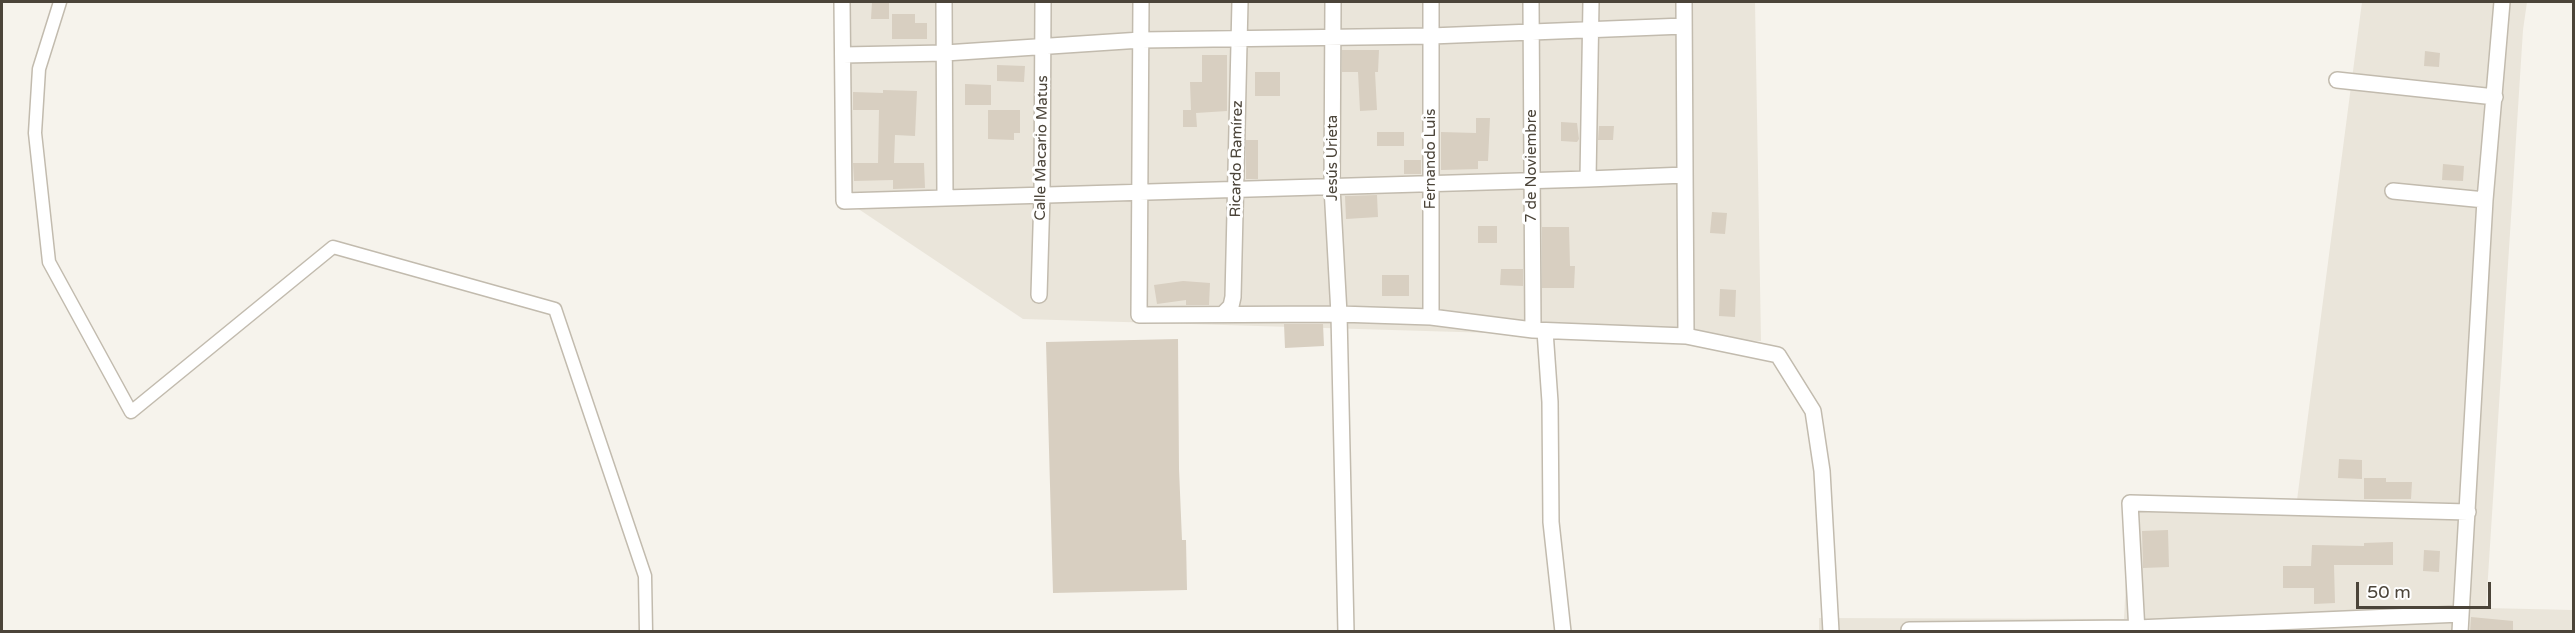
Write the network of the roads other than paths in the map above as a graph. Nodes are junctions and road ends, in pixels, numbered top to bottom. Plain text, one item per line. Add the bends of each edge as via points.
1 (60, 2) edge
2 (842, 2) edge
3 (944, 2) edge
4 (1043, 2) edge
5 (1141, 2) edge
6 (1240, 2) edge
7 (1333, 2) edge
8 (1431, 2) edge
9 (1531, 2) edge
10 (1591, 2) edge
11 (1684, 2) edge
12 (2502, 2) edge
13 (1684, 26) junction
14 (1591, 29) junction
15 (1531, 33) junction
16 (1431, 36) junction
17 (1334, 38) junction
18 (1141, 40) junction
19 (1240, 40) junction
20 (1044, 47) junction
21 (945, 53) junction
22 (843, 55) junction
23 (2337, 80) dead end
24 (2495, 98) junction
25 (1685, 175) junction
26 (1588, 179) junction
27 (1532, 181) junction
28 (1431, 184) junction
29 (1332, 187) junction
30 (1236, 190) junction
31 (2393, 191) dead end
32 (1138, 192) junction
33 (1042, 195) junction
34 (945, 198) junction
35 (2485, 200) junction
36 (1039, 295) dead end
37 (1223, 314) junction
38 (1339, 314) junction
39 (1431, 317) junction
40 (1539, 330) junction
41 (1686, 336) junction
42 (2468, 512) junction
43 (2461, 614) junction
44 (1909, 630) dead end
45 (2137, 630) edge
46 (646, 632) edge
47 (1346, 632) edge
48 (1563, 632) edge
49 (1831, 632) edge
50 (2460, 632) edge

1 - 46 street via 39,69 35,133 49,262 130,412 333,247 555,309 645,576
2 - 22 street
3 - 21 street
4 - 20 street, Calle Macario Matus
5 - 18 street
6 - 19 street, Ricardo Ramírez
7 - 17 street, Jesús Urieta
8 - 16 street, Fernando Luis
9 - 15 street, 7 de Noviembre
10 - 14 street
11 - 13 street
12 - 24 street
13 - 14 street
13 - 25 street
14 - 15 street
14 - 26 street
15 - 16 street
15 - 27 street, 7 de Noviembre
16 - 17 street
16 - 28 street, Fernando Luis
17 - 19 street
17 - 29 street, Jesús Urieta
18 - 19 street
18 - 20 street
18 - 32 street
19 - 30 street, Ricardo Ramírez
20 - 21 street
20 - 33 street, Calle Macario Matus
21 - 22 street
21 - 34 street
22 - 34 street via 844,201
23 - 24 street
24 - 35 street
25 - 26 street
25 - 41 street
26 - 27 street
27 - 28 street
27 - 40 street, 7 de Noviembre
28 - 29 street
28 - 39 street, Fernando Luis
29 - 30 street
29 - 38 street, Jesús Urieta
30 - 32 street
30 - 37 street, Ricardo Ramírez via 1233,297
31 - 35 street
32 - 33 street
32 - 37 street via 1139,315
33 - 34 street
33 - 36 street, Calle Macario Matus
35 - 42 street
37 - 38 street
38 - 39 street
38 - 47 street, Jesús Urieta
39 - 40 street
40 - 41 street
40 - 48 street, 7 de Noviembre via 1550,402 1551,522
41 - 49 street via 1778,355 1813,411 1822,471
42 - 43 street
42 - 45 street via 2130,503
43 - 45 street
43 - 50 street
44 - 45 street

